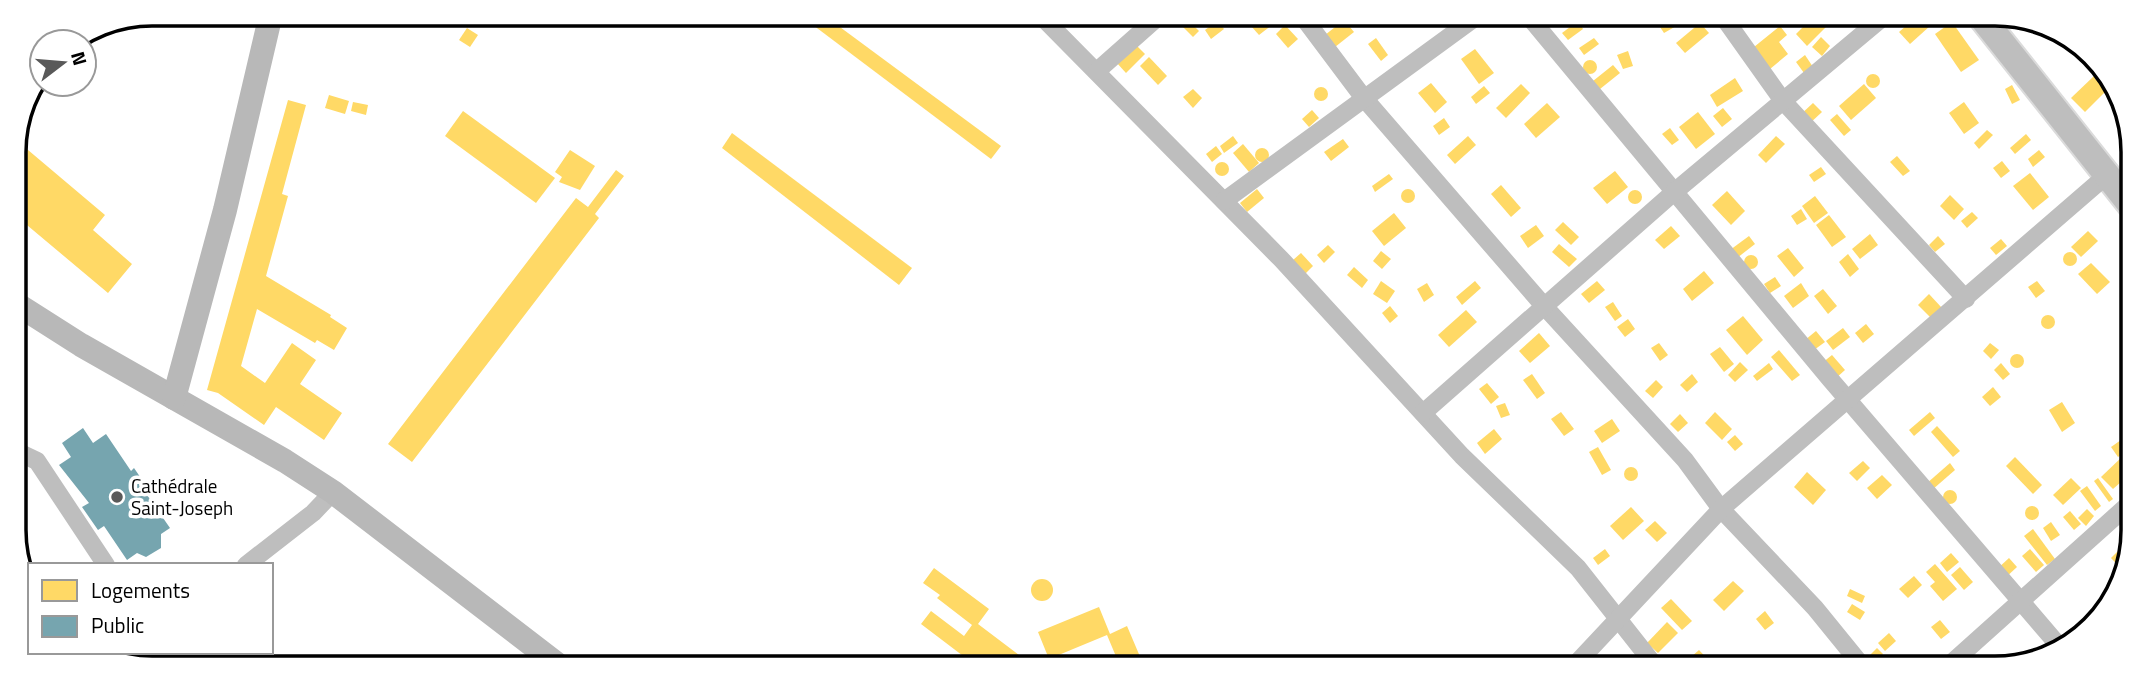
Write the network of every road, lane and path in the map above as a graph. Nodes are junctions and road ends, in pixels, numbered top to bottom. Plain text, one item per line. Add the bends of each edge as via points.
1 (1147, 26) edge
2 (1310, 26) edge
3 (1463, 26) edge
4 (1537, 26) edge
5 (1730, 26) edge
6 (1872, 26) edge
7 (1989, 26) edge
8 (268, 27) edge
9 (1052, 27) edge
10 (1097, 71) junction
11 (1363, 96) junction
12 (1783, 101) junction
13 (2121, 186) edge
14 (1673, 193) junction
15 (1224, 201) junction
16 (1966, 299) junction
17 (1544, 306) junction
18 (27, 310) edge
19 (174, 398) junction
20 (1849, 401) junction
21 (1423, 413) junction
22 (26, 456) edge
23 (333, 492) junction
24 (1721, 509) junction
25 (2121, 512) edge
26 (105, 563) edge
27 (249, 563) edge
28 (2020, 601) junction
29 (1618, 622) junction
30 (2054, 641) edge
31 (1585, 655) edge
32 (1646, 655) edge
33 (1853, 655) edge
34 (1960, 655) edge
35 (546, 656) edge

1 - 10 street
2 - 11 street
3 - 11 street
4 - 14 street
5 - 12 street
6 - 12 street
7 - 13 main road
8 - 19 street
9 - 10 street
10 - 15 street
11 - 15 street
11 - 17 street
12 - 14 street
12 - 16 street
13 - 16 street
14 - 17 street
14 - 20 street
15 - 21 street
16 - 20 street
17 - 21 street
17 - 24 street via 1685,460
18 - 19 street
19 - 23 street
20 - 24 street
20 - 28 street
21 - 29 street via 1578,568
22 - 26 street via 37,461
23 - 27 street
23 - 35 street
24 - 29 street
24 - 33 street
25 - 28 street
28 - 30 street
28 - 34 street
29 - 31 street
29 - 32 street

